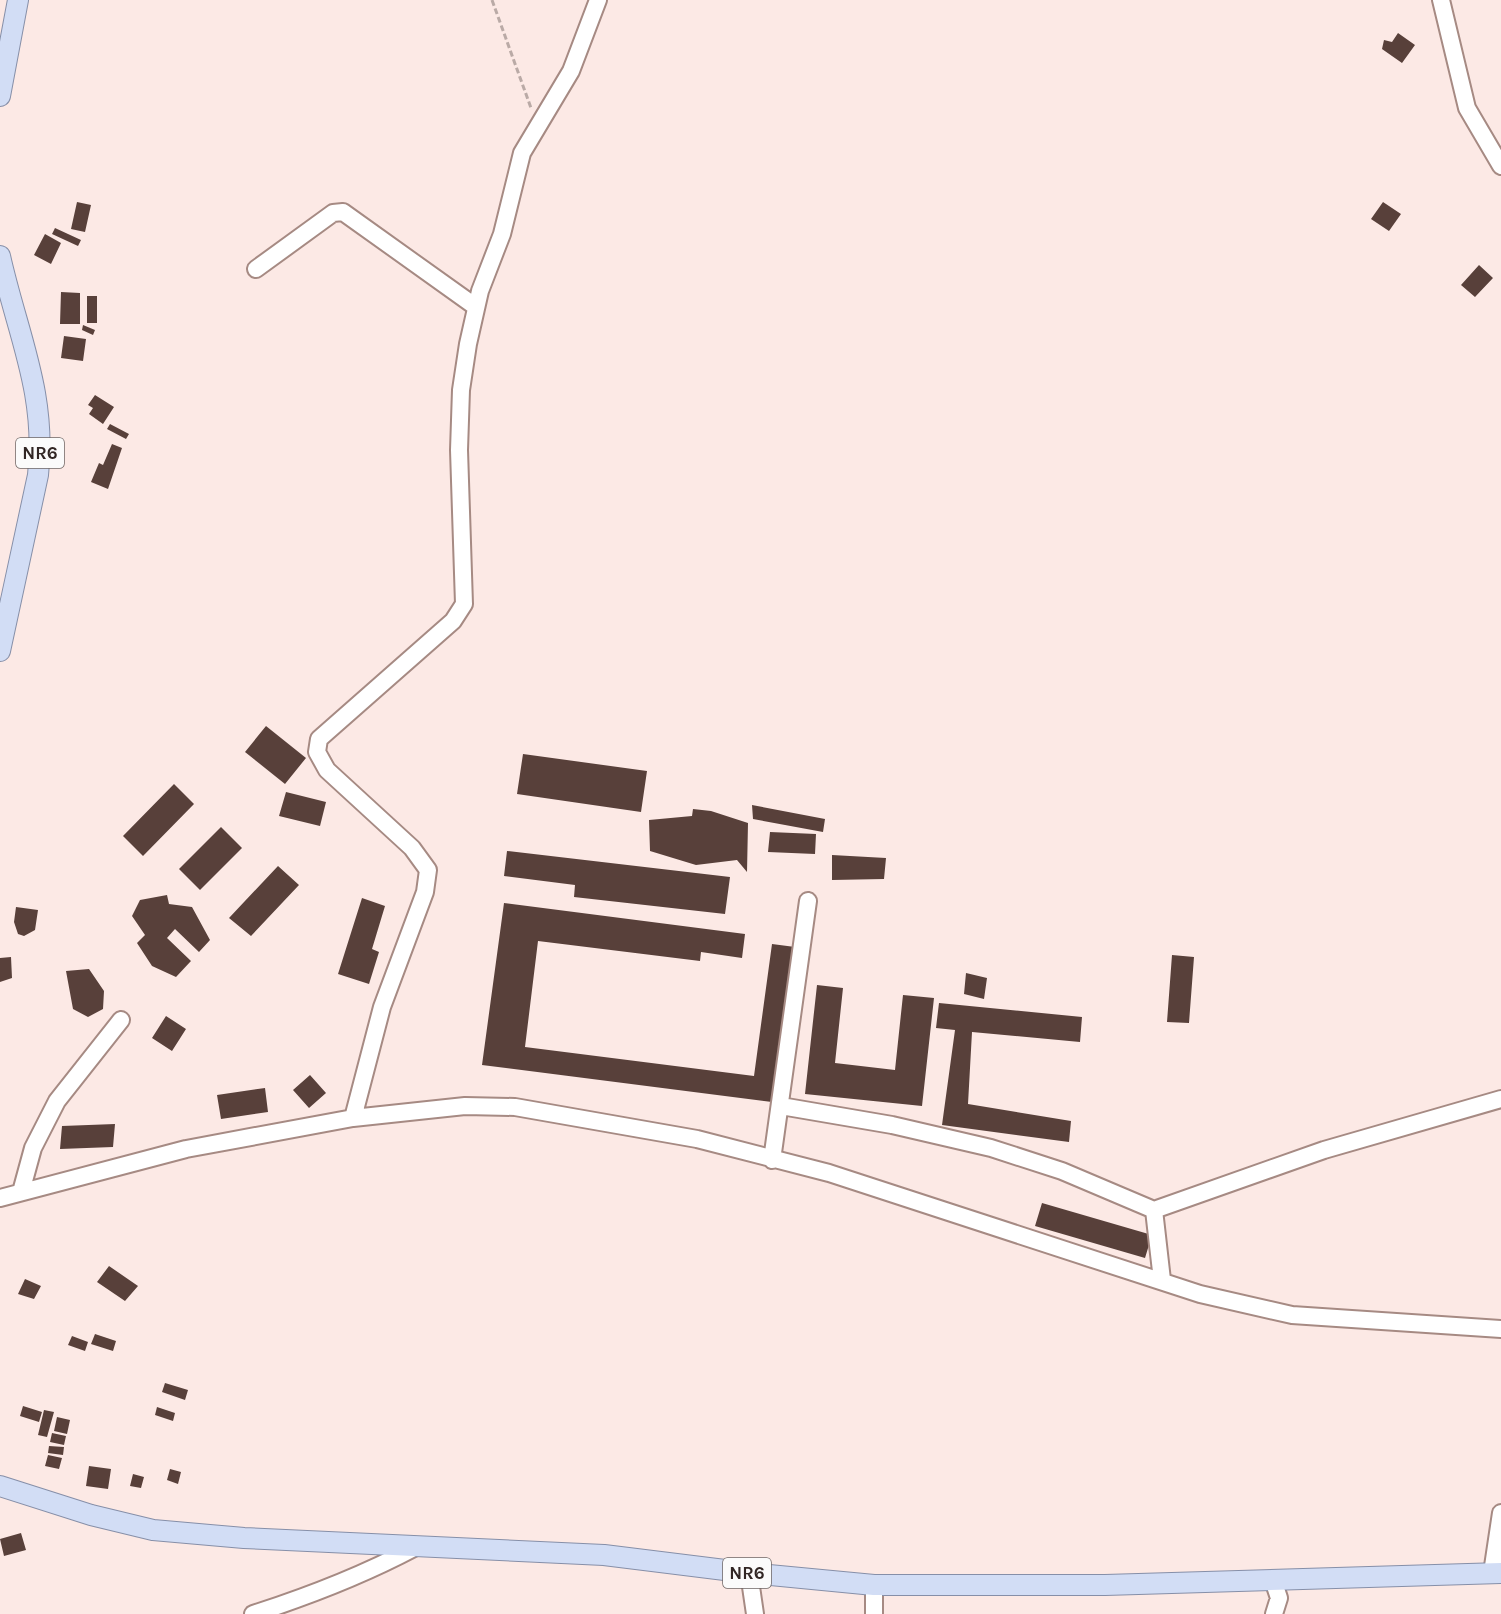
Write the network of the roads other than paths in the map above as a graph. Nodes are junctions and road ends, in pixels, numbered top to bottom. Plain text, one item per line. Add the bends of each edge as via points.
1 (18, 0) edge
2 (598, 0) edge
3 (1441, 0) edge
4 (0, 96) edge
5 (1501, 166) edge
6 (0, 256) edge
7 (256, 269) dead end
8 (476, 308) junction
9 (0, 651) edge
10 (808, 901) dead end
11 (121, 1020) dead end
12 (1501, 1099) edge
13 (781, 1106) junction
14 (353, 1118) junction
15 (772, 1160) junction
16 (21, 1192) junction
17 (0, 1198) edge
18 (1155, 1210) junction
19 (1162, 1280) junction
20 (1501, 1329) edge
21 (0, 1486) edge
22 (1501, 1513) edge
23 (414, 1548) junction
24 (749, 1573) junction
25 (1497, 1573) edge
26 (1273, 1580) junction
27 (874, 1585) junction
28 (253, 1614) edge
29 (754, 1614) edge
30 (874, 1614) edge
31 (1274, 1614) edge

1 - 4 main road
2 - 8 street via 571,71 522,153 502,234
3 - 5 street via 1467,108
6 - 9 main road, NR6 via 37,396 40,452
7 - 8 street via 333,213 343,212
8 - 14 street via 461,390 464,604 453,621 345,713 316,746 327,770 412,848 428,870 426,891 382,1007
10 - 13 street
11 - 16 street via 52,1109 33,1148
12 - 18 street via 1324,1150
13 - 15 street
13 - 18 street via 892,1125 991,1148 1062,1171
14 - 15 street via 465,1106 515,1107 697,1139
14 - 16 street via 186,1149
15 - 19 street via 830,1173
16 - 17 street
18 - 19 street
19 - 20 street via 1200,1294 1292,1315
21 - 23 main road, NR6 via 153,1530
22 - 25 street
23 - 24 main road, NR6 via 604,1555
23 - 28 street via 304,1598
24 - 27 main road, NR6
24 - 29 street
25 - 26 main road, NR6
26 - 27 main road, NR6
26 - 31 street via 1279,1598
27 - 30 street

